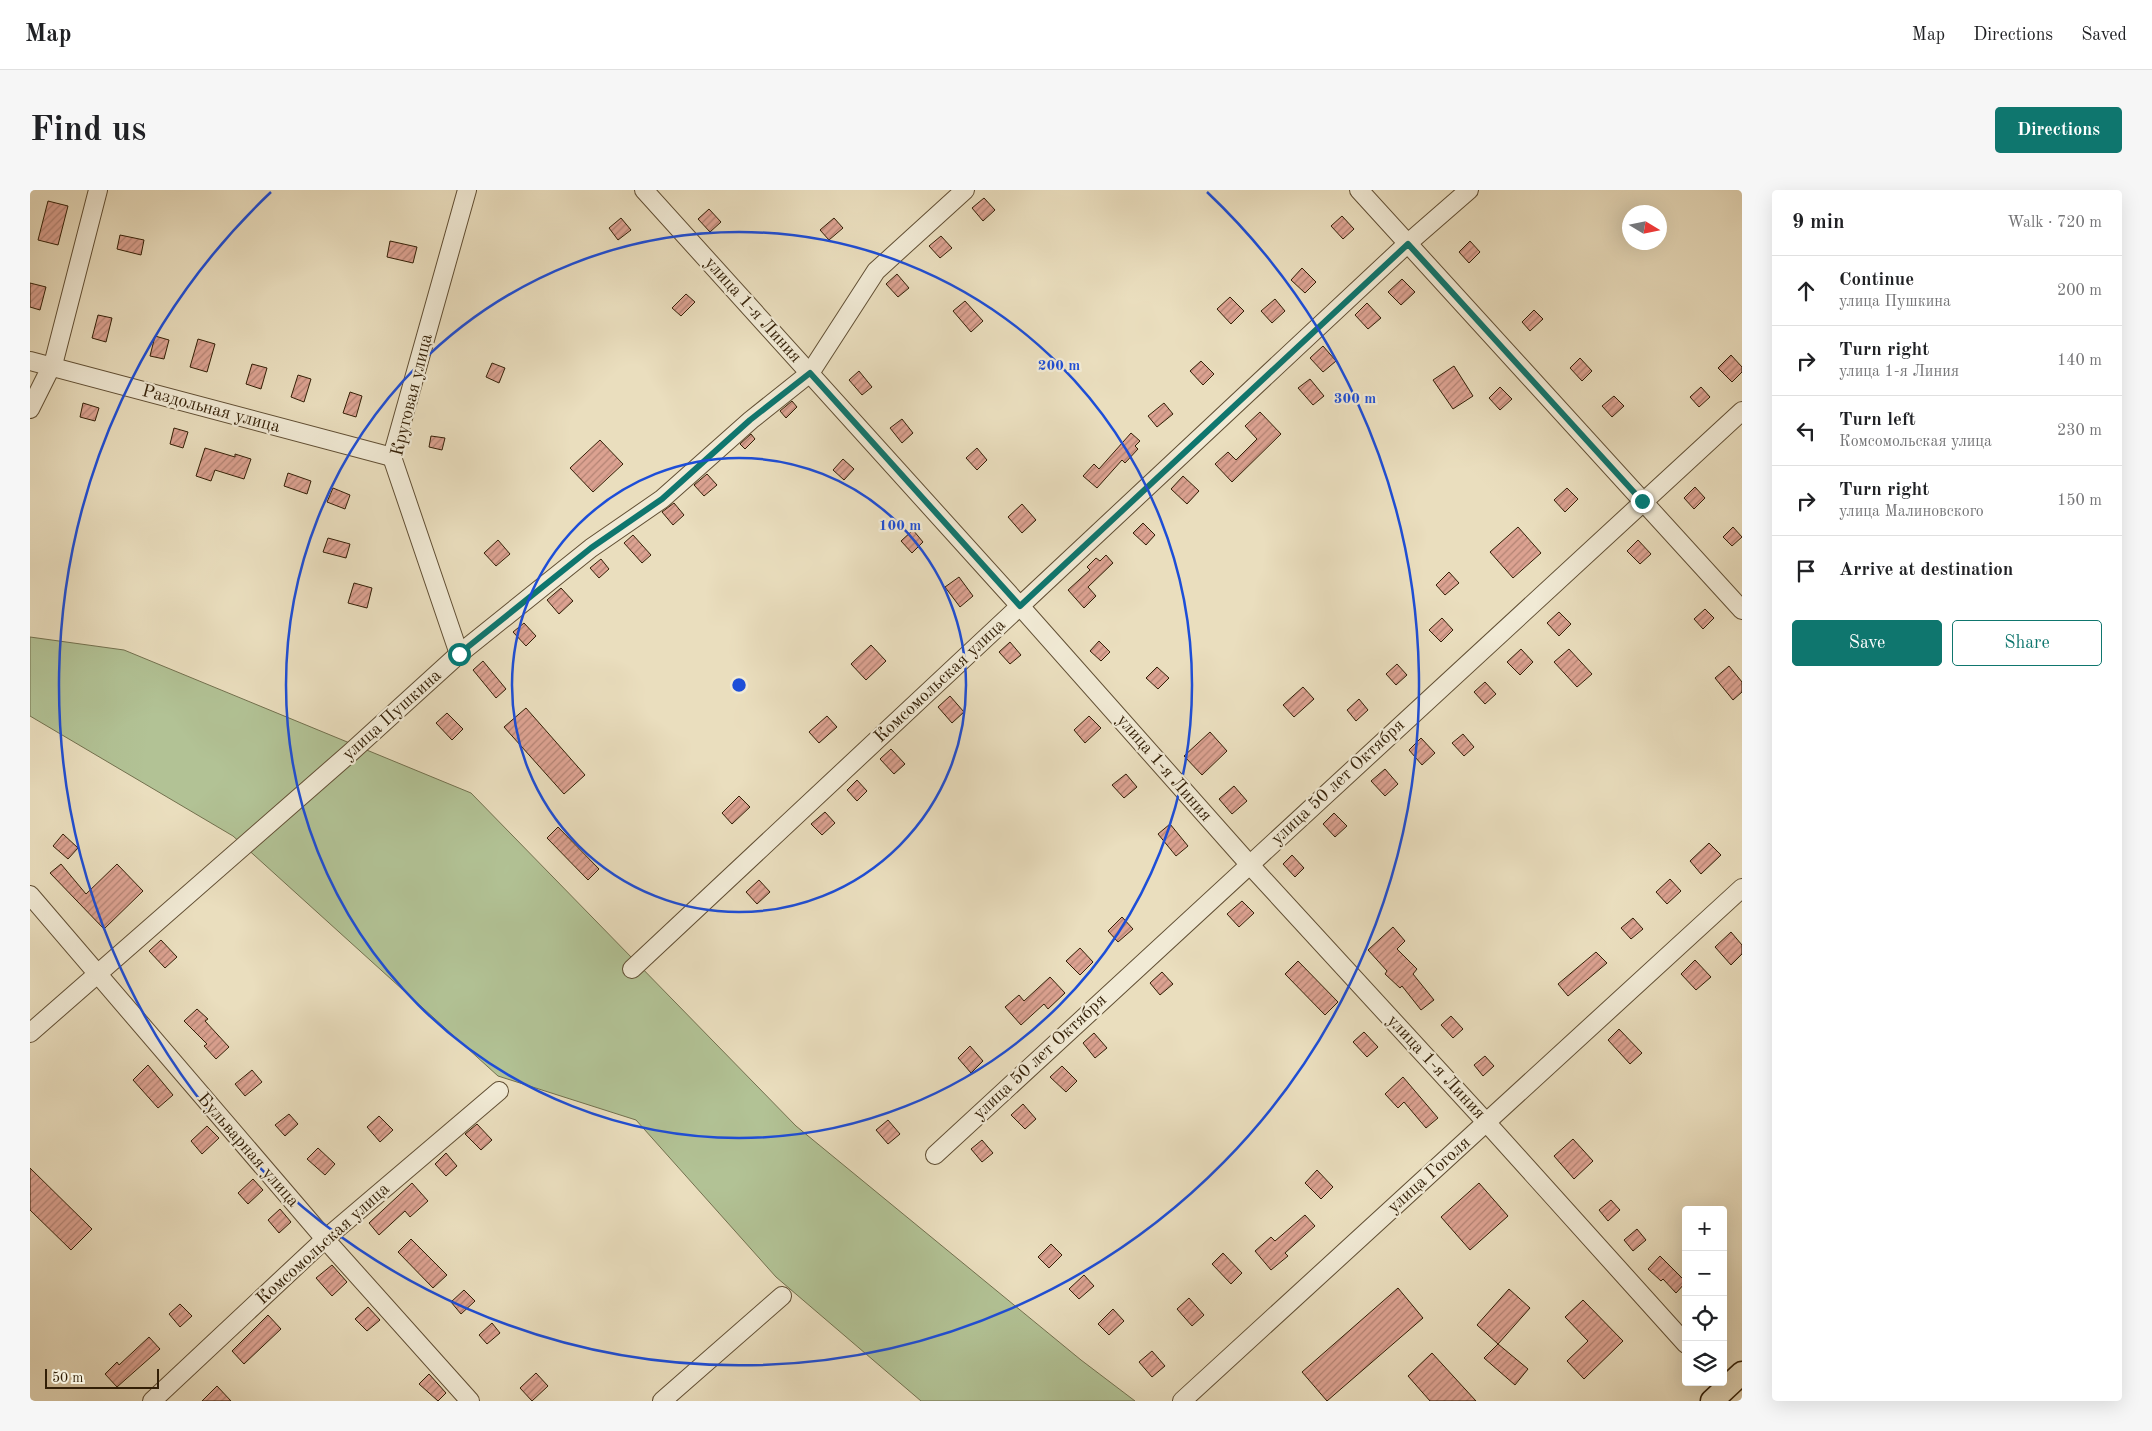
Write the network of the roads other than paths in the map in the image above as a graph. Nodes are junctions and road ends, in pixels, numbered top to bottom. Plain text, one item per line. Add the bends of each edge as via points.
1 (98, 190) edge
2 (467, 190) edge
3 (644, 190) edge
4 (965, 190) edge
5 (1359, 190) edge
6 (1469, 190) edge
7 (1408, 244) junction
8 (30, 361) edge
9 (51, 367) junction
10 (810, 373) junction
11 (30, 408) edge
12 (1742, 411) edge
13 (392, 457) junction
14 (1642, 501) junction
15 (1020, 606) junction
16 (1742, 610) edge
17 (459, 654) junction
18 (1249, 864) junction
19 (1742, 888) edge
20 (30, 895) edge
21 (632, 969) dead end
22 (97, 973) junction
23 (30, 1034) edge
24 (499, 1091) dead end
25 (1486, 1122) junction
26 (935, 1155) dead end
27 (325, 1239) junction
28 (782, 1296) dead end
29 (1683, 1341) edge
30 (1742, 1373) edge
31 (1723, 1393) edge
32 (152, 1401) edge
33 (470, 1401) edge
34 (662, 1401) edge
35 (1182, 1401) edge

1 - 9 street
2 - 13 street, Круговая улица
3 - 10 street, улица 1-я Линия
4 - 10 street, улица Пушкина via 876,271
5 - 7 street
6 - 7 street, Комсомольская улица
7 - 14 street
7 - 15 street, Комсомольская улица
8 - 9 street, Раздольная улица
9 - 11 street
9 - 13 street, Раздольная улица
10 - 15 street, улица 1-я Линия
10 - 17 street, улица Пушкина via 750,420 662,499 591,548
12 - 14 street, улица 50 лет Октября
13 - 17 street, Круговая улица
14 - 16 street
14 - 18 street, улица 50 лет Октября
15 - 18 street, улица 1-я Линия
15 - 21 street, Комсомольская улица
17 - 22 street, улица Пушкина
18 - 25 street, улица 1-я Линия
18 - 26 street, улица 50 лет Октября
19 - 25 street, улица Гоголя
20 - 22 street, Бульварная улица
22 - 23 street, улица Пушкина
22 - 27 street, Бульварная улица
24 - 27 street, Комсомольская улица
25 - 29 street, улица 1-я Линия
25 - 35 street, улица Гоголя
27 - 32 street, Комсомольская улица
27 - 33 street, Бульварная улица
28 - 34 street
30 - 31 main road

